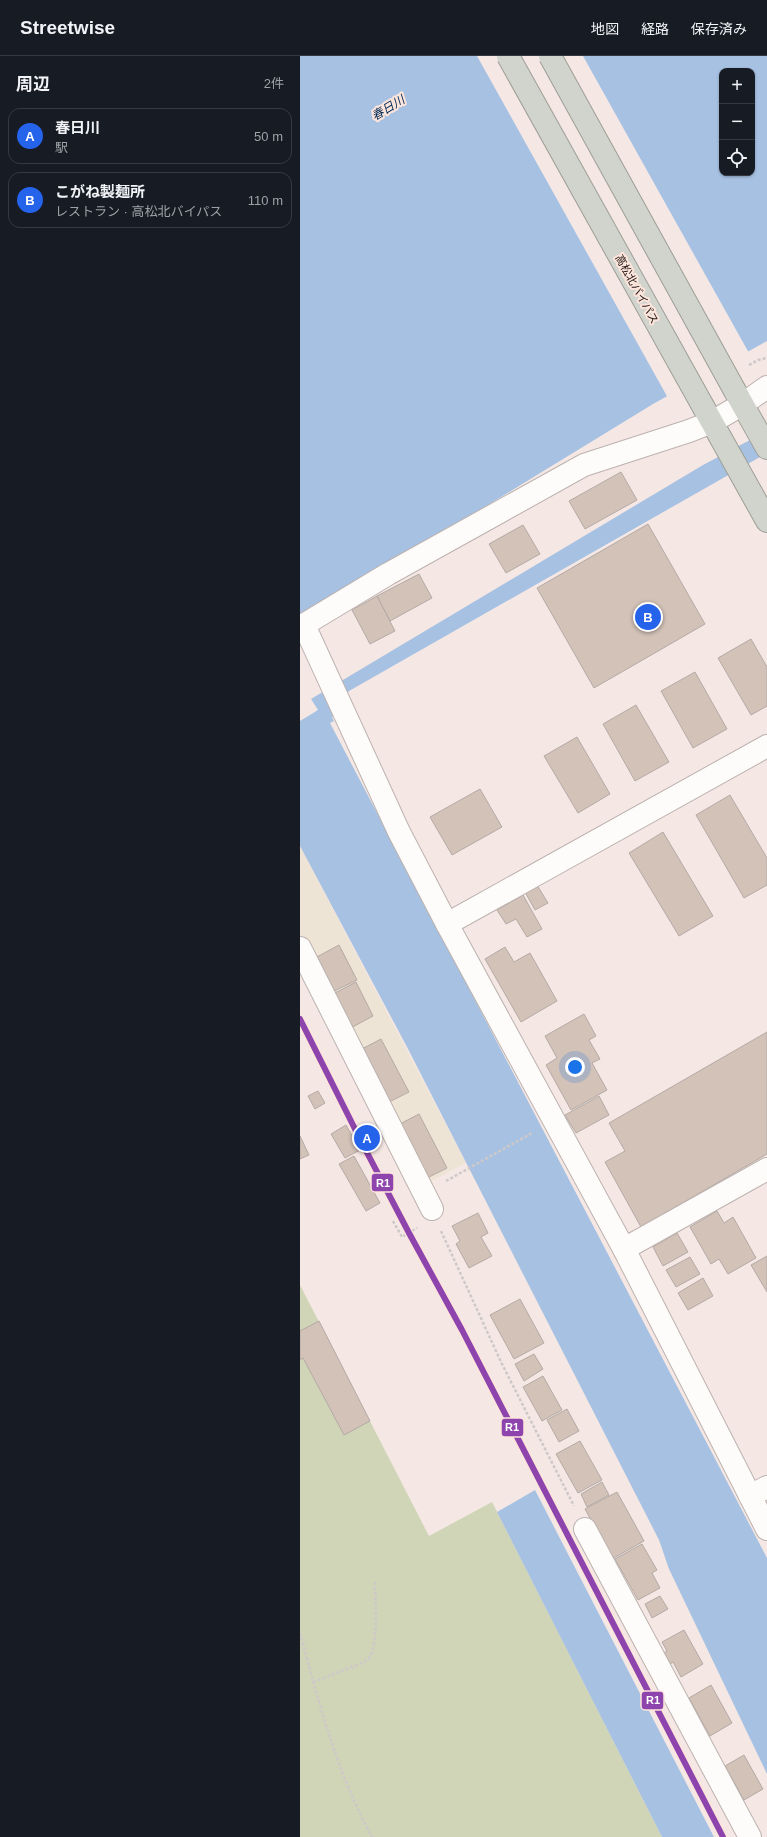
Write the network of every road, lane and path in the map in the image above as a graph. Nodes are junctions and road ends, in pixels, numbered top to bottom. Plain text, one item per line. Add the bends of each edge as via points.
1 (508, 56) edge
2 (550, 56) edge
3 (767, 358) edge
4 (745, 367) dead end
5 (767, 387) edge
6 (739, 397) junction
7 (708, 415) junction
8 (767, 448) edge
9 (767, 521) edge
10 (302, 626) edge
11 (767, 746) edge
12 (446, 924) junction
13 (300, 948) edge
14 (538, 1129) dead end
15 (767, 1169) edge
16 (458, 1174) dead end
17 (432, 1209) joint
18 (393, 1222) dead end
19 (398, 1231) dead end
20 (624, 1249) junction
21 (758, 1492) edge
22 (585, 1529) joint
23 (767, 1529) edge
24 (374, 1582) dead end
25 (300, 1633) edge
26 (313, 1682) junction
27 (372, 1837) edge
28 (750, 1837) edge

1 - 7 highway, 高松北バイパス, bridge
2 - 6 highway, bridge
3 - 4 path
5 - 6 street
6 - 7 street
6 - 8 highway
7 - 9 highway, 高松北バイパス
7 - 10 street via 689,432 584,465 388,574
10 - 12 street via 343,707 399,832
11 - 12 street
12 - 20 street
13 - 17 street
14 - 16 path
15 - 20 street
17 - 22 path via 502,1364
18 - 19 path
20 - 21 street
21 - 23 street
22 - 28 street
24 - 26 path via 376,1619 373,1648 369,1659
25 - 26 path
26 - 27 path via 347,1786

